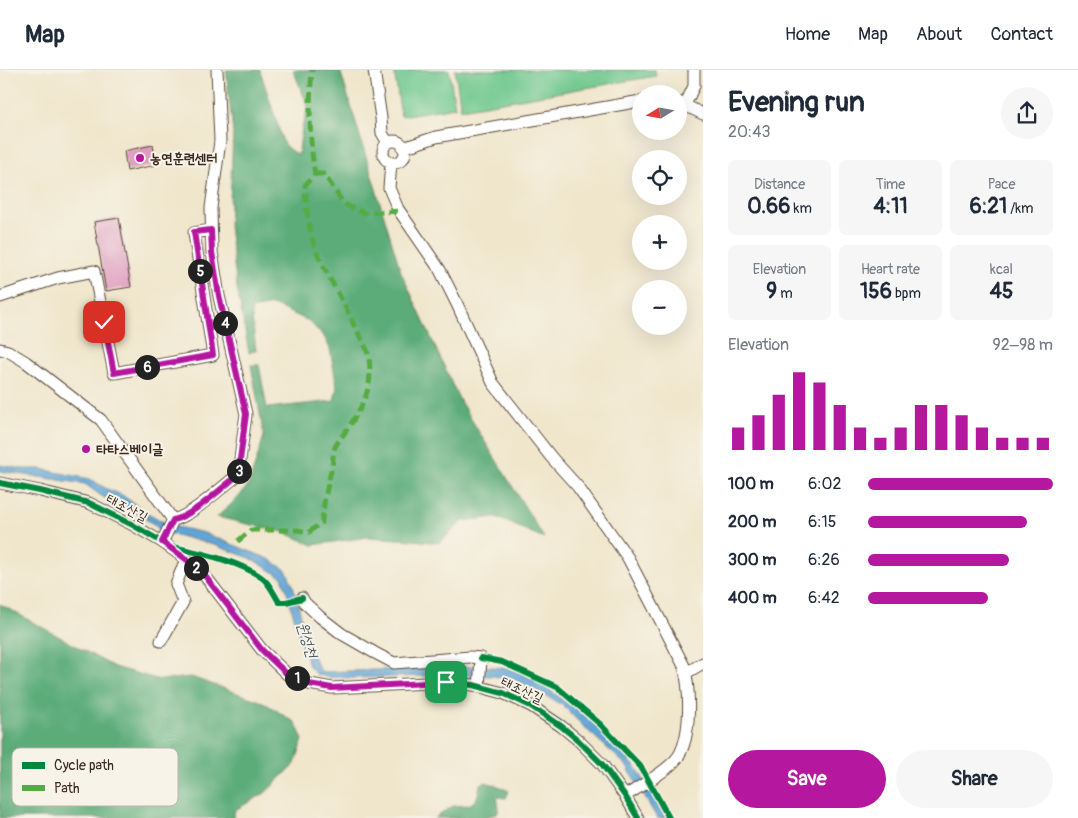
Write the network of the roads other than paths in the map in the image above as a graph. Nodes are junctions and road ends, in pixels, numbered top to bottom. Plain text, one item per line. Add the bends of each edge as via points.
1 (217, 70) edge
2 (374, 70) edge
3 (694, 70) edge
4 (688, 95) edge
5 (632, 103) edge
6 (688, 107) edge
7 (703, 114) edge
8 (388, 144) junction
9 (403, 148) junction
10 (391, 162) junction
11 (211, 230) junction
12 (0, 297) edge
13 (0, 349) edge
14 (0, 483) edge
15 (173, 522) junction
16 (164, 540) junction
17 (186, 559) junction
18 (302, 598) dead end
19 (161, 641) dead end
20 (703, 663) edge
21 (686, 673) junction
22 (479, 682) junction
23 (625, 796) junction
24 (638, 818) edge

1 - 11 street via 220,141
2 - 8 street via 382,133
3 - 4 street via 694,86
5 - 9 street via 436,137
6 - 7 street
8 - 9 street via 397,142
8 - 10 street via 384,155
9 - 10 street via 401,160
10 - 21 street via 389,188 398,209 440,270 493,383 578,487 628,558
11 - 12 street via 194,232 213,355 114,373 94,271 58,278
11 - 15 street via 219,296 246,414 245,423 238,475
13 - 15 street via 26,362 101,420
14 - 16 street, 태조산길 via 89,503
15 - 16 street
16 - 17 street, 태조산길
17 - 19 street via 176,584 183,602
17 - 22 street, 태조산길 via 205,576 262,650 287,674 309,684 332,688
18 - 22 street via 342,634 394,663 481,658
20 - 21 street
21 - 23 street via 688,715 678,757
22 - 23 street, 태조산길 via 531,706 561,726 602,764
23 - 24 street, 태조산길

